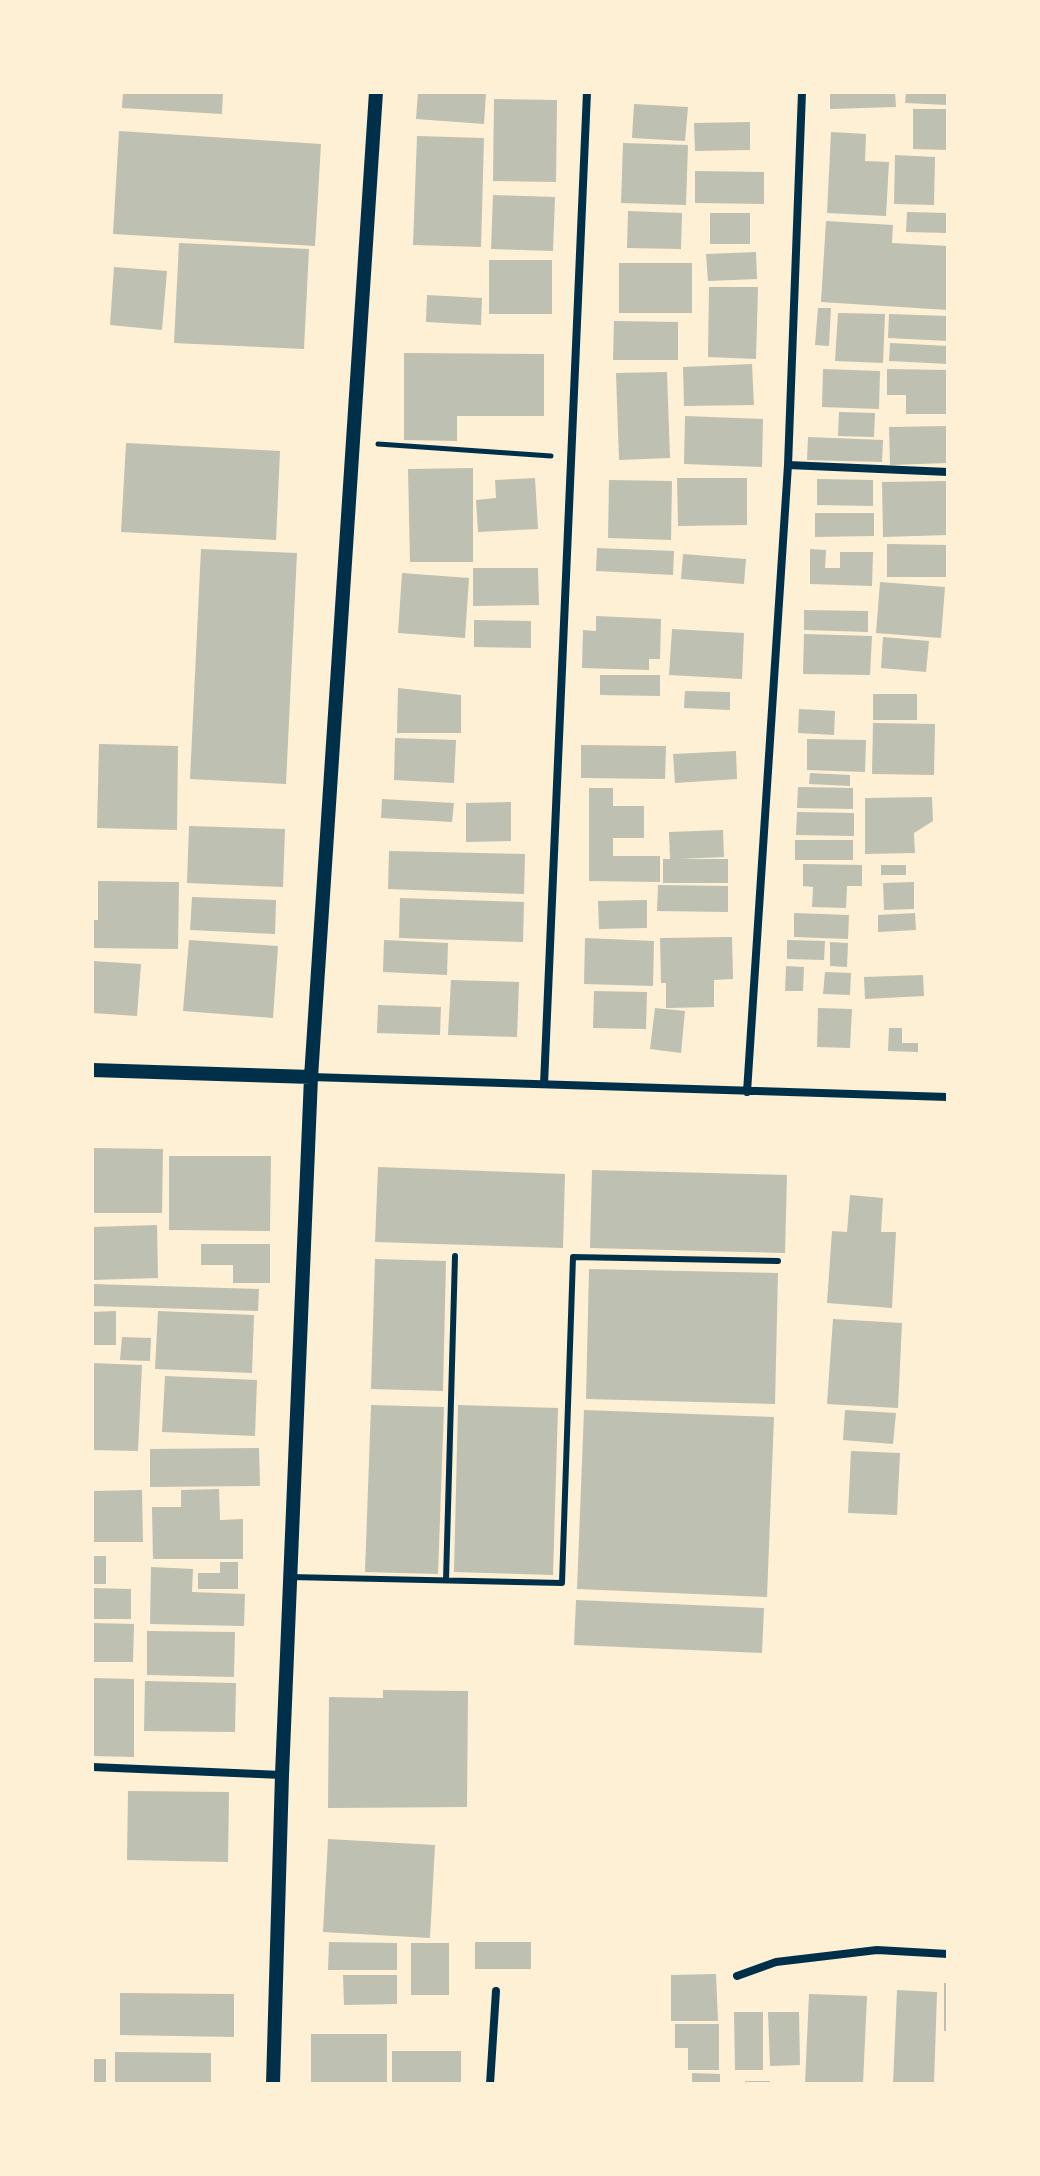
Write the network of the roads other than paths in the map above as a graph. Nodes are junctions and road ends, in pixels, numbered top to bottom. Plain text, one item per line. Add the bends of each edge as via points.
1 (376, 92) edge
2 (587, 92) edge
3 (802, 92) edge
4 (788, 465) junction
5 (948, 472) edge
6 (92, 1070) edge
7 (311, 1077) junction
8 (544, 1084) junction
9 (747, 1092) junction
10 (948, 1097) edge
11 (455, 1256) dead end
12 (778, 1261) dead end
13 (290, 1577) junction
14 (446, 1580) junction
15 (92, 1767) edge
16 (282, 1775) junction
17 (948, 1954) edge
18 (737, 1976) dead end
19 (496, 1991) dead end
20 (273, 2084) edge
21 (490, 2084) edge

1 - 7 street
2 - 8 street
3 - 4 street
4 - 5 street
4 - 9 street
6 - 7 street
7 - 8 street
7 - 13 street
8 - 9 street
9 - 10 street
11 - 14 lane
12 - 14 lane via 573,1257 562,1583
13 - 14 lane
13 - 16 street
15 - 16 street
16 - 20 street
17 - 18 street via 877,1950 776,1962
19 - 21 street

